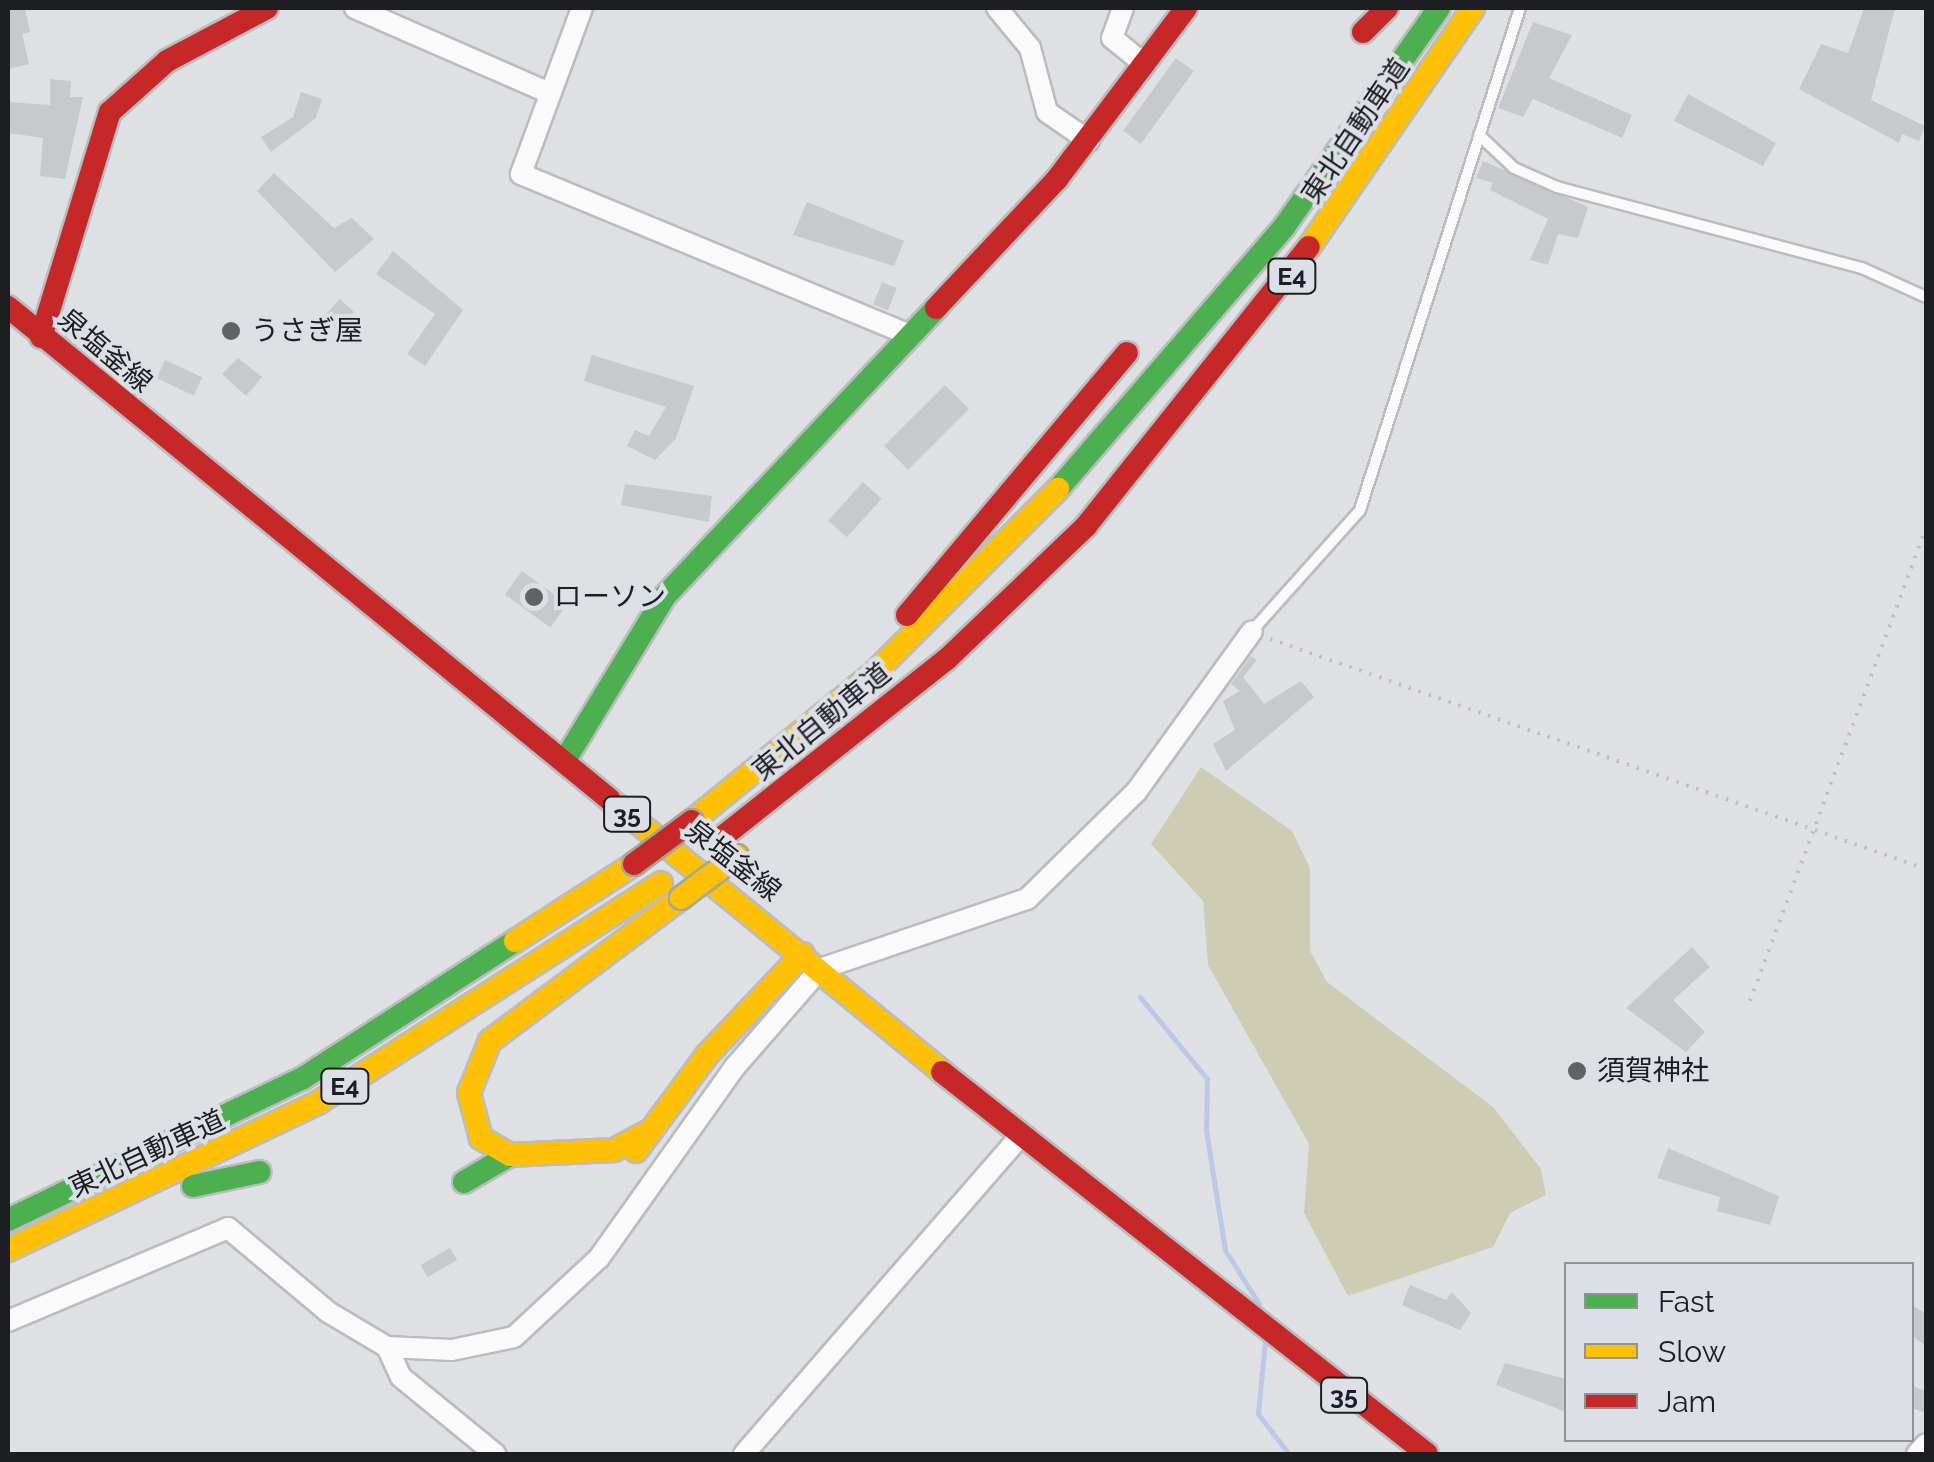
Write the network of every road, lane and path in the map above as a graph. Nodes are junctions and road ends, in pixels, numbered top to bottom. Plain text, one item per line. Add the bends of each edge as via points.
1 (267, 8) edge
2 (355, 8) edge
3 (582, 8) edge
4 (998, 8) edge
5 (1123, 8) edge
6 (1186, 8) edge
7 (1371, 8) edge
8 (1387, 8) edge
9 (1439, 8) edge
10 (1473, 8) edge
11 (1520, 8) edge
12 (1144, 64) junction
13 (548, 92) junction
14 (1480, 135) junction
15 (1089, 141) junction
16 (1926, 297) edge
17 (8, 307) edge
18 (905, 332) junction
19 (40, 337) junction
20 (1127, 353) dead end
21 (1086, 526) junction
22 (1926, 528) edge
23 (1252, 631) junction
24 (566, 760) junction
25 (761, 767) junction
26 (1810, 830) junction
27 (1926, 870) edge
28 (812, 961) junction
29 (1750, 1001) dead end
30 (1020, 1136) junction
31 (504, 1164) junction
32 (260, 1172) dead end
33 (464, 1182) dead end
34 (8, 1220) edge
35 (8, 1252) edge
36 (8, 1321) edge
37 (387, 1347) junction
38 (1926, 1444) edge
39 (494, 1454) edge
40 (744, 1454) edge
41 (1427, 1454) edge
42 (1917, 1454) edge

1 - 19 main road via 168,61 110,112
2 - 13 street
3 - 13 street
4 - 15 street via 1030,48 1048,112
5 - 12 street via 1112,38
6 - 12 main road
7 - 8 main road via 1363,32
9 - 25 main road, 東北自動車道 / E4 via 1160,381 928,624
10 - 21 main road, 東北自動車道 / E4 via 1257,323
11 - 14 lane
12 - 15 main road
13 - 18 street via 521,174
14 - 16 lane via 1514,168 1557,187 1862,268
14 - 23 lane via 1360,510
15 - 18 main road
17 - 19 main road, 泉塩釜線 / 35
18 - 24 main road via 665,596
19 - 24 main road, 泉塩釜線 / 35
20 - 25 main road via 1022,485
21 - 31 main road, bridge via 952,675 737,856 490,1041 469,1103 482,1138
21 - 35 main road, 東北自動車道 / E4 via 947,659 661,883 318,1102
22 - 26 path
23 - 26 path via 1346,673
23 - 28 street via 1136,792 1026,899
24 - 28 main road, 泉塩釜線 / 35
25 - 34 main road, 東北自動車道 / E4, bridge via 634,864 304,1078
26 - 27 path
26 - 29 path
28 - 30 main road, 泉塩釜線 / 35
28 - 31 main road via 650,1131 614,1150
28 - 37 street via 598,1258 538,1320 488,1344
30 - 40 street
30 - 41 main road, 泉塩釜線 / 35 via 1246,1320
31 - 33 main road
32 - 35 main road via 224,1174
36 - 37 street via 228,1228 316,1303
37 - 39 street via 401,1377
38 - 42 street

